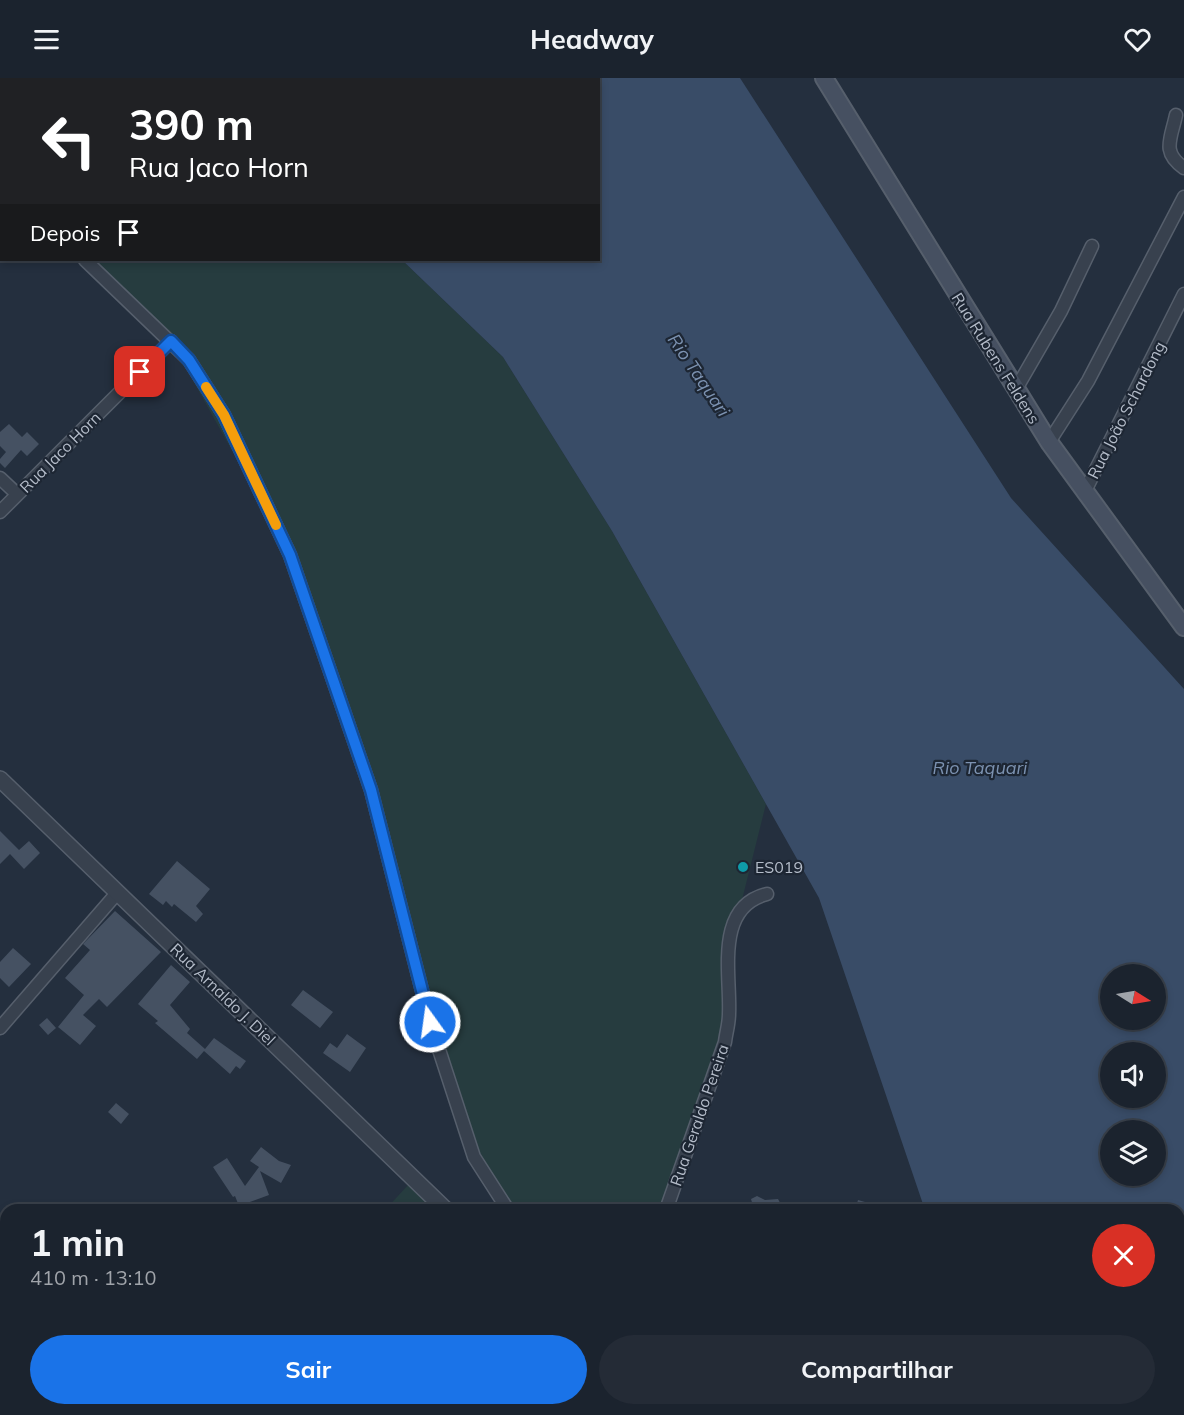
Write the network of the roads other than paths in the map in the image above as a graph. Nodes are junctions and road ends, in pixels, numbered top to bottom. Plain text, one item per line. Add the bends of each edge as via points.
1 (824, 78) edge
2 (1176, 115) dead end
3 (1184, 168) edge
4 (1184, 197) edge
5 (1092, 246) dead end
6 (86, 261) edge
7 (1184, 294) edge
8 (171, 341) junction
9 (1016, 389) junction
10 (1049, 442) junction
11 (0, 478) edge
12 (17, 494) junction
13 (1084, 494) junction
14 (0, 512) edge
15 (1184, 627) edge
16 (0, 779) edge
17 (118, 892) junction
18 (767, 894) dead end
19 (0, 1028) edge
20 (440, 1204) edge
21 (503, 1204) edge
22 (668, 1204) edge

1 - 9 main road, Rua Rubens Feldens
2 - 3 street via 1168,151 1170,158
4 - 10 street via 1088,381
5 - 9 street via 1061,311
6 - 8 street
7 - 13 street, Rua João Schardong
8 - 12 street, Rua Jaco Horn
8 - 21 street via 189,360 224,415 290,555 371,790 430,1022 463,1124 474,1157
9 - 10 main road, Rua Rubens Feldens
10 - 13 main road, Rua Rubens Feldens
11 - 12 street
12 - 14 street, Rua Jaco Horn
13 - 15 main road, Rua Rubens Feldens
16 - 17 street, Rua Arnaldo J. Diel
17 - 19 street
17 - 20 street, Rua Arnaldo J. Diel
18 - 22 street, Rua Geraldo Pereira via 751,898 739,912 731,933 725,1042

